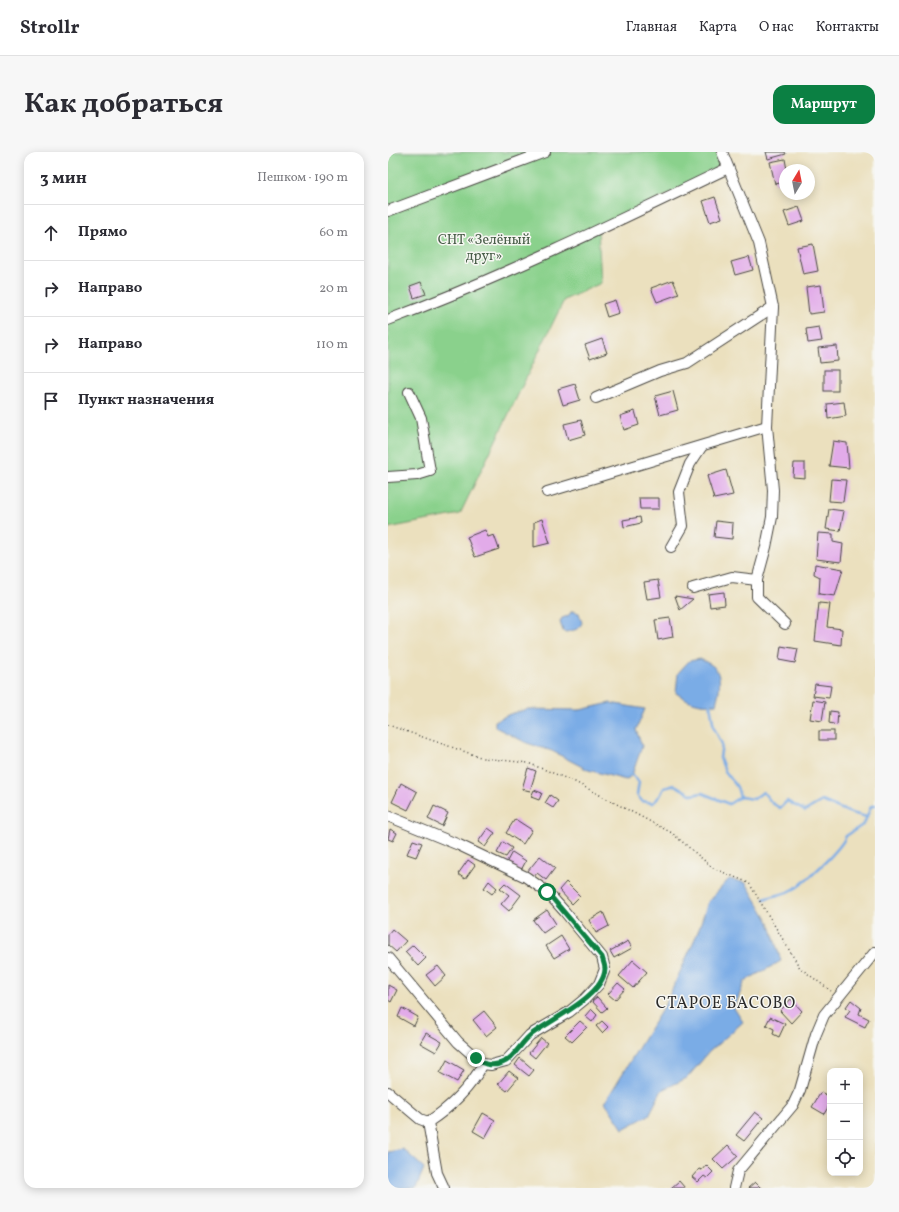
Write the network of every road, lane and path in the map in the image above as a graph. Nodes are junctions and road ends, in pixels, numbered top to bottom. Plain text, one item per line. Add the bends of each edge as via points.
1 (545, 152) edge
2 (722, 152) edge
3 (728, 168) junction
4 (388, 211) edge
5 (773, 307) junction
6 (388, 320) edge
7 (409, 392) dead end
8 (596, 398) dead end
9 (767, 426) junction
10 (702, 446) junction
11 (388, 478) edge
12 (547, 492) dead end
13 (671, 547) dead end
14 (756, 580) junction
15 (693, 588) dead end
16 (785, 624) dead end
17 (388, 725) edge
18 (388, 816) edge
19 (875, 952) edge
20 (388, 958) edge
21 (839, 997) junction
22 (483, 1064) junction
23 (388, 1092) edge
24 (428, 1122) junction
25 (444, 1188) edge
26 (734, 1188) edge

1 - 4 street
2 - 3 street
3 - 5 street via 760,243
3 - 6 street via 592,234 451,296
5 - 8 street via 687,363 660,371
5 - 9 street
7 - 11 street via 421,418 430,471
9 - 10 street
9 - 14 street via 773,490 772,518
10 - 12 street
10 - 13 street via 690,464 679,492 683,526
14 - 15 street via 732,577
14 - 16 street via 757,597
17 - 21 path via 483,758 528,763 575,782 672,833 713,868 749,883 800,968
18 - 22 street via 459,845 526,877 547,892 602,957 605,970 599,984 585,999 569,1012 530,1035 506,1061 491,1065
19 - 21 street
20 - 22 street via 458,1042
21 - 26 street via 824,1015 793,1105 738,1172
22 - 24 street via 476,1077 445,1110
23 - 24 street via 420,1119
24 - 25 street via 437,1173

